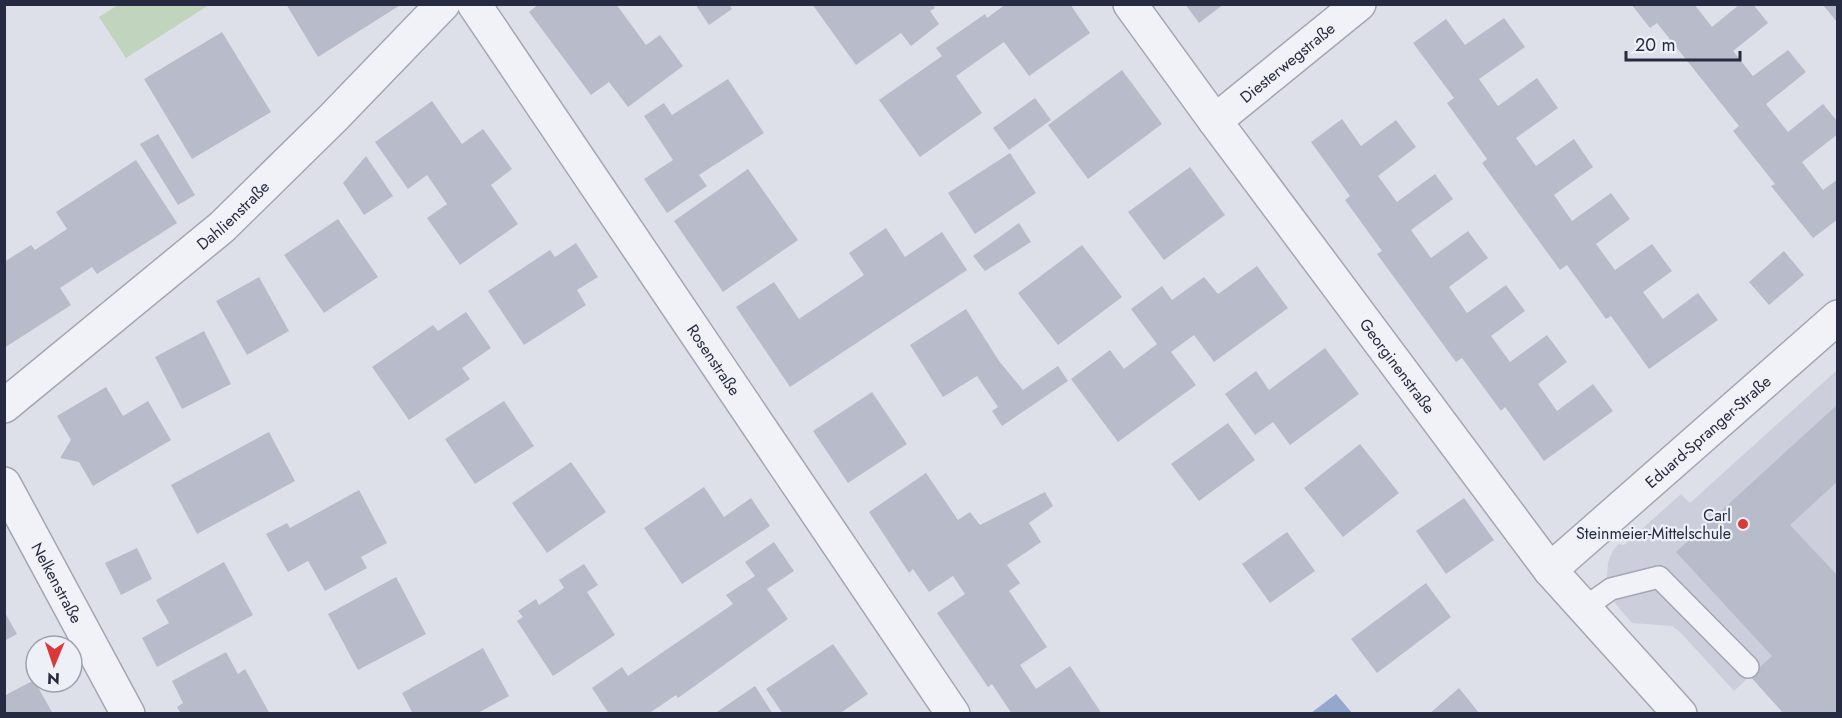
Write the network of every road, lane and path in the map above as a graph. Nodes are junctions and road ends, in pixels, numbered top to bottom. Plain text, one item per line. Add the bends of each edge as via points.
1 (443, 4) edge
2 (474, 4) edge
3 (1130, 4) edge
4 (1359, 4) edge
5 (1215, 121) junction
6 (1838, 317) edge
7 (4, 406) edge
8 (4, 484) edge
9 (1550, 570) junction
10 (1584, 608) junction
11 (1748, 667) dead end
12 (128, 714) edge
13 (953, 714) edge
14 (1680, 714) edge

1 - 7 street, Dahlienstraße via 222,227
2 - 13 street, Rosenstraße
3 - 5 street, Georginenstraße
4 - 5 street, Diesterwegstraße
5 - 9 street, Georginenstraße
6 - 9 street, Eduard-Spranger-Straße
8 - 12 street, Nelkenstraße
9 - 10 street, Georginenstraße
10 - 11 lane via 1611,589 1659,577
10 - 14 street, Georginenstraße

